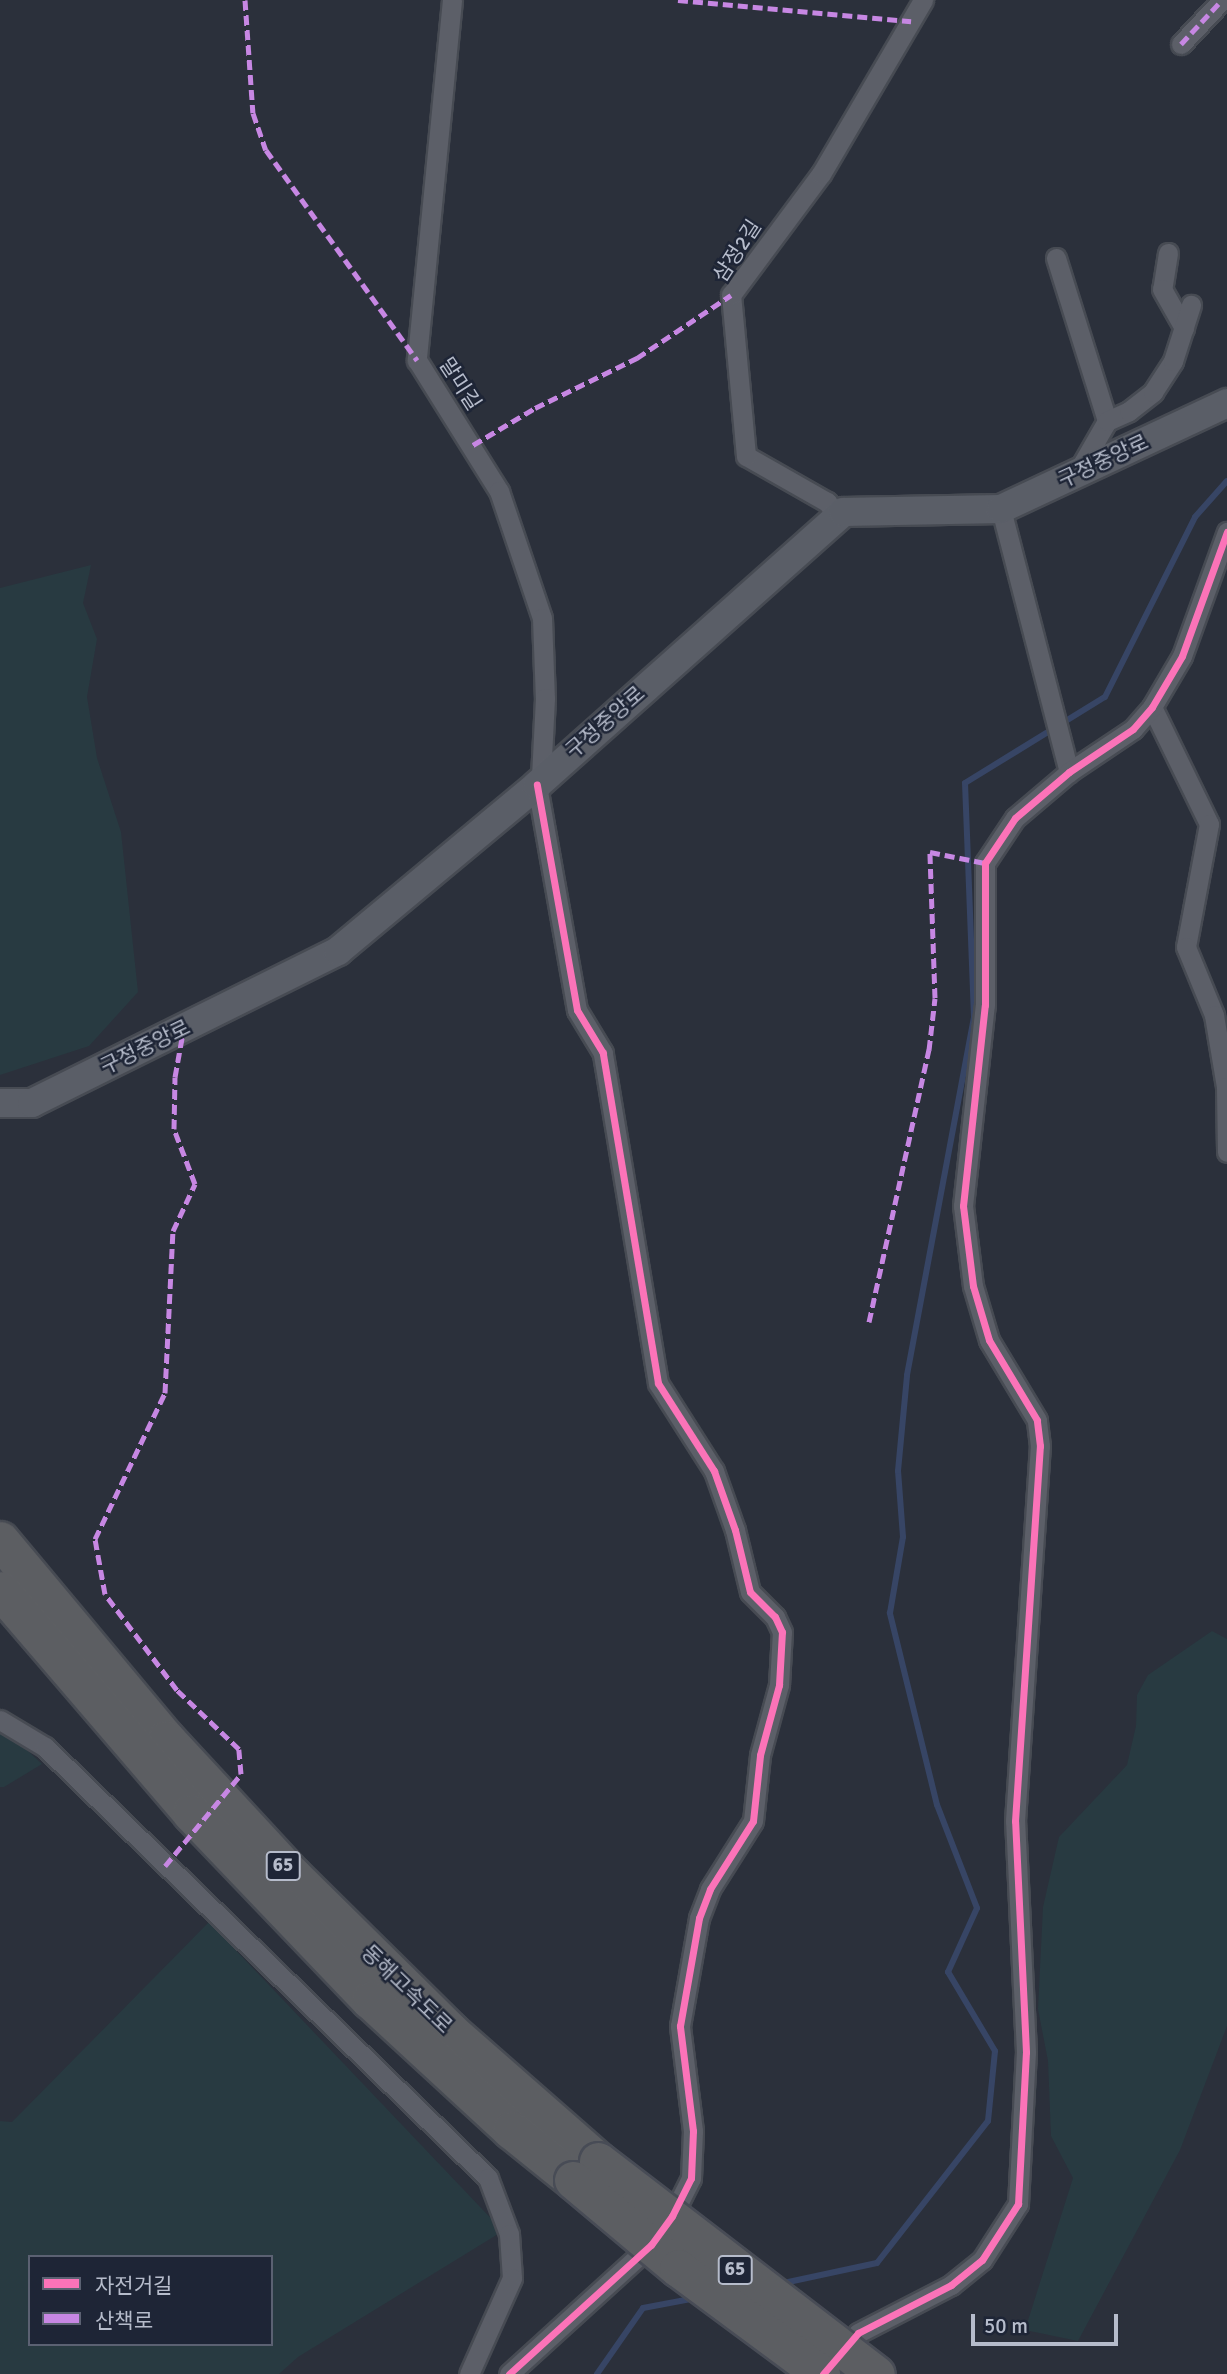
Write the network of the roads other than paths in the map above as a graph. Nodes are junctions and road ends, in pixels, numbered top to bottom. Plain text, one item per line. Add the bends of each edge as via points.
1 (452, 0) edge
2 (923, 0) edge
3 (1222, 0) edge
4 (1181, 44) dead end
5 (1168, 253) dead end
6 (1056, 258) dead end
7 (1192, 305) dead end
8 (1184, 328) junction
9 (1227, 403) edge
10 (1107, 421) junction
11 (1077, 473) junction
12 (1001, 509) junction
13 (838, 517) junction
14 (1227, 532) edge
15 (1152, 707) junction
16 (1066, 764) junction
17 (539, 782) junction
18 (0, 1103) edge
19 (1227, 1152) edge
20 (0, 1540) edge
21 (0, 1590) edge
22 (0, 1720) edge
23 (586, 2171) junction
24 (469, 2374) edge
25 (509, 2374) edge
26 (822, 2374) edge
27 (876, 2374) edge

1 - 17 street, 말미길 via 417,360 499,491 542,618 545,698
2 - 13 street, 삼정2길 via 821,174 731,295 746,456 827,502
3 - 4 street
5 - 8 street via 1162,289
6 - 10 street
7 - 8 street
8 - 10 street via 1172,361 1153,392
9 - 11 street, 구정중앙로
10 - 11 street
11 - 12 street, 구정중앙로
12 - 13 street, 구정중앙로 via 844,512
12 - 16 street
13 - 17 street, 구정중앙로
14 - 15 street via 1182,656
15 - 16 street via 1133,729
15 - 19 street via 1209,824 1186,947 1214,1015 1226,1087
16 - 26 street via 1015,818 985,863 985,1005 963,1206 973,1286 989,1340 1037,1420 1040,1446 1016,1821 1026,2039 1018,2204 982,2260 951,2285 858,2333
17 - 18 street, 구정중앙로 via 338,951 32,1103
17 - 25 street, 말미길 via 577,1010 603,1053 657,1383 714,1471 750,1592 775,1616 782,1632 779,1685 760,1755 753,1821 710,1889 699,1918 680,2026 693,2131 691,2178 651,2245
20 - 23 highway, 동해고속도로 / 65 via 166,1739 292,1876
21 - 23 highway, 동해고속도로 / 65 via 182,1803 370,2000 511,2130
22 - 24 street via 45,1747 488,2178 509,2234 512,2278
23 - 26 highway, 동해고속도로 / 65, bridge via 678,2267
23 - 27 highway, 동해고속도로 / 65, bridge

